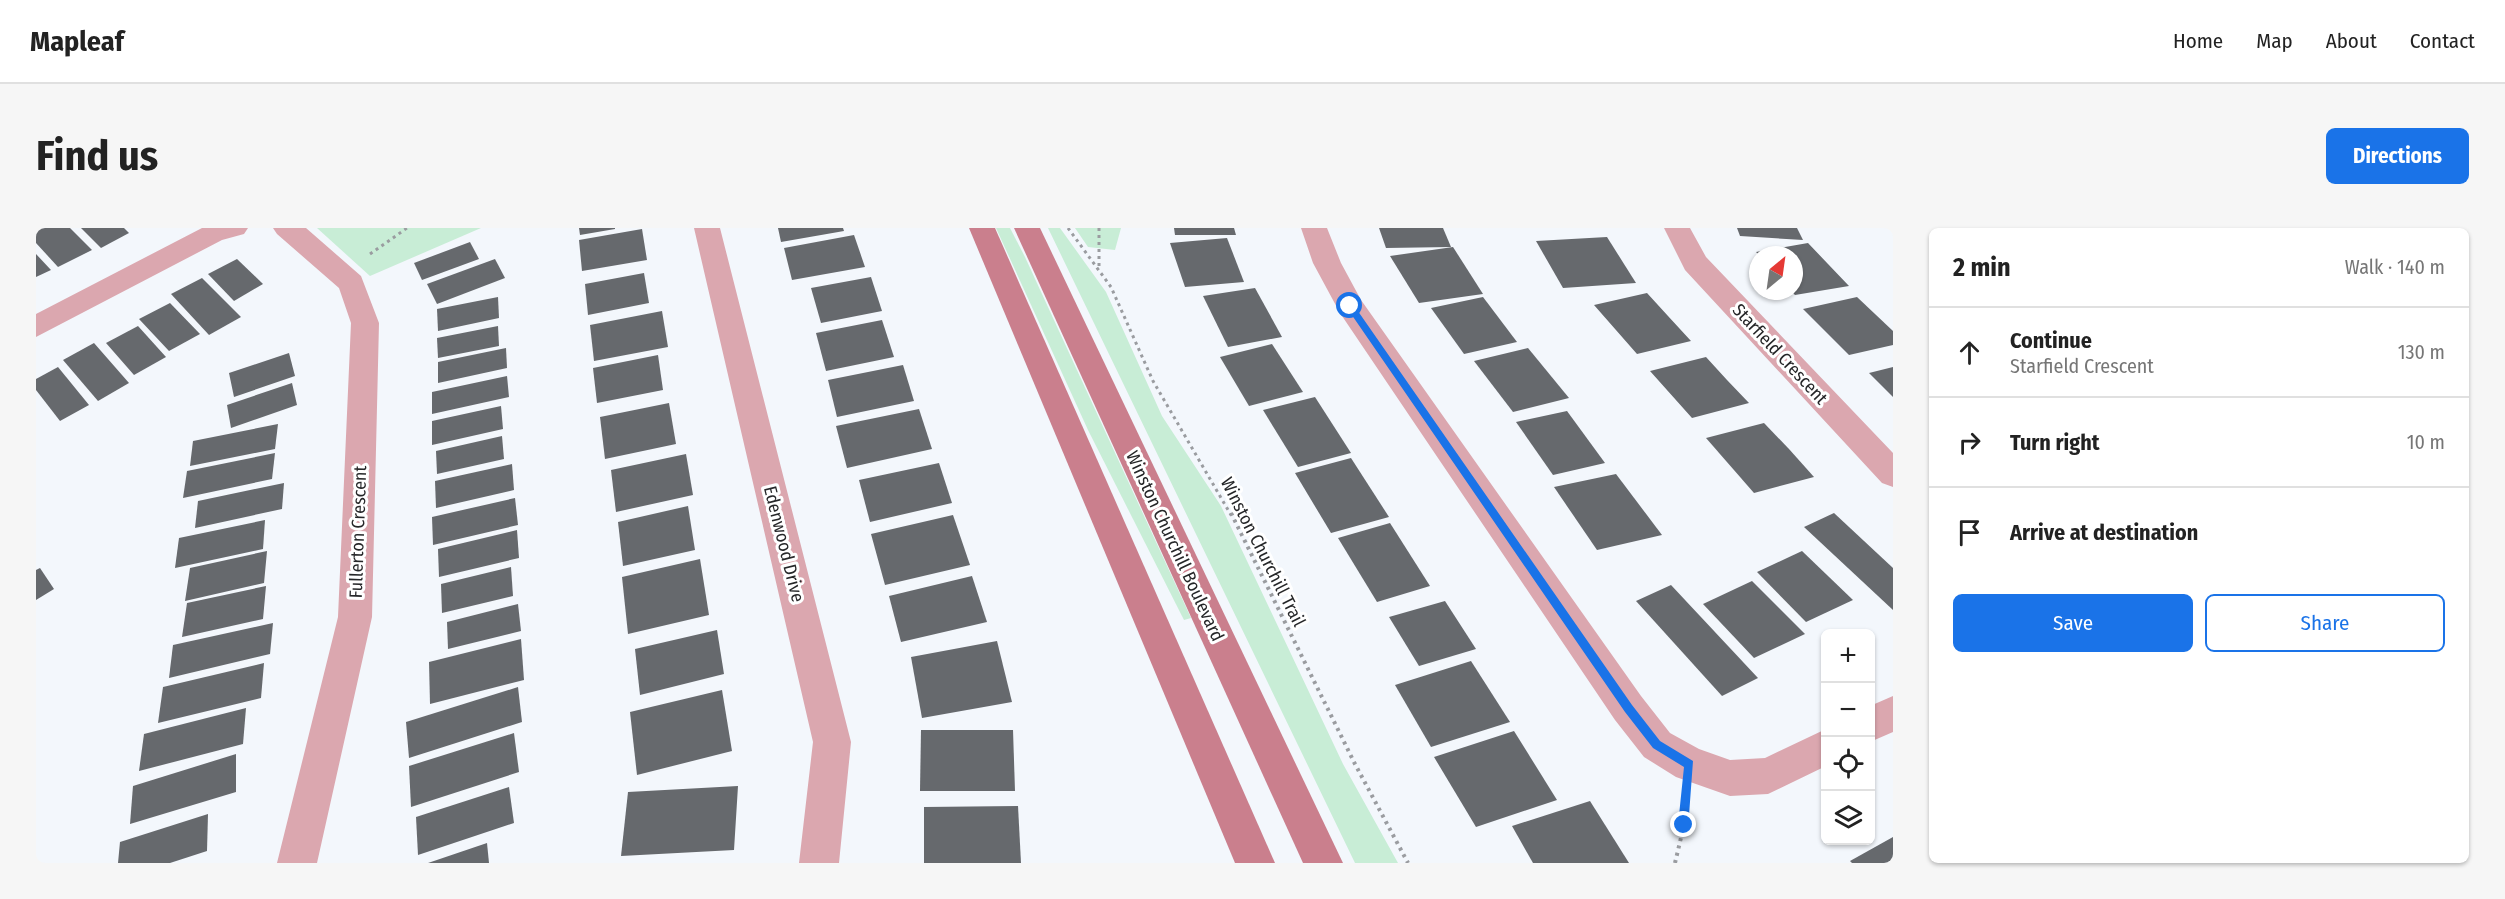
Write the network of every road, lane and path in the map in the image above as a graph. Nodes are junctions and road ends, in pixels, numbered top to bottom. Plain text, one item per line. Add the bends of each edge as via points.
1 (235, 228) edge
2 (286, 228) edge
3 (406, 228) edge
4 (707, 228) edge
5 (982, 228) edge
6 (1027, 228) edge
7 (1068, 228) edge
8 (1099, 228) edge
9 (1314, 228) edge
10 (1677, 228) edge
11 (370, 254) dead end
12 (1099, 271) junction
13 (36, 327) edge
14 (1893, 474) edge
15 (1893, 713) edge
16 (1875, 722) edge
17 (1821, 750) edge
18 (1689, 764) junction
19 (297, 863) edge
20 (819, 863) edge
21 (1255, 863) edge
22 (1323, 863) edge
23 (1408, 863) edge
24 (1675, 863) edge

1 - 13 street via 214,233
2 - 19 street, Fullerton Crescent via 351,283 365,323 355,617
3 - 11 path
4 - 20 street, Edenwood Drive via 832,742
5 - 21 main road
6 - 22 main road, Winston Churchill Boulevard
7 - 12 path, Winston Churchill Trail
8 - 12 path
9 - 18 street via 1350,306 1622,698 1657,745
10 - 14 street, Starfield Crescent via 1695,263
12 - 23 path, Winston Churchill Trail via 1111,287 1152,381 1227,506
15 - 16 street
17 - 18 street via 1768,776 1730,778
18 - 24 path via 1684,825

